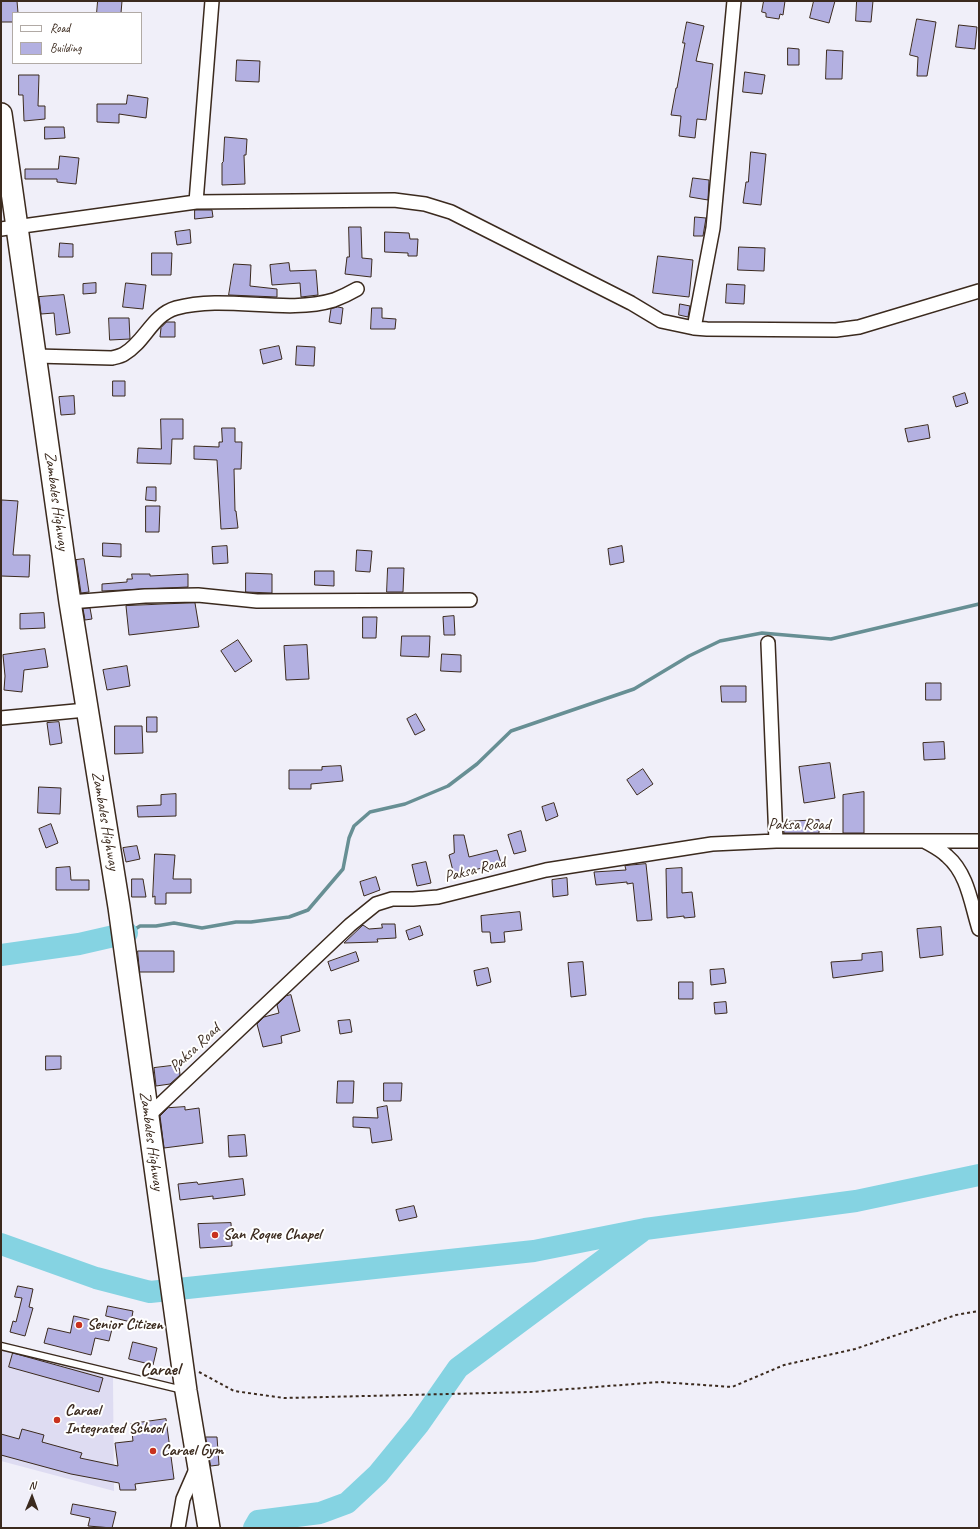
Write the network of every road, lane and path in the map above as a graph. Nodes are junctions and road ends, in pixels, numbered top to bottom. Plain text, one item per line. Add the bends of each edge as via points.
1 (212, 1) edge
2 (734, 1) edge
3 (1, 114) edge
4 (196, 202) junction
5 (10, 228) edge
6 (357, 289) dead end
7 (979, 291) edge
8 (694, 328) junction
9 (36, 356) junction
10 (470, 600) dead end
11 (70, 602) junction
12 (768, 643) dead end
13 (86, 710) junction
14 (1, 718) edge
15 (776, 841) junction
16 (979, 841) edge
17 (926, 842) junction
18 (979, 929) edge
19 (148, 1116) junction
20 (979, 1311) edge
21 (1, 1346) edge
22 (183, 1363) junction
23 (186, 1391) junction
24 (198, 1463) junction
25 (208, 1520) edge
26 (178, 1528) edge

1 - 4 street
2 - 8 street via 713,228
3 - 5 main road, Zambales Highway
4 - 5 street
4 - 8 street via 394,200 425,204 451,212 631,303 661,321
5 - 9 main road, Zambales Highway
6 - 9 street via 335,300 308,304 194,304 174,309 158,318 130,349 112,358
7 - 8 street via 859,328
9 - 11 main road, Zambales Highway
10 - 11 street via 257,601 198,595
11 - 13 main road, Zambales Highway
12 - 15 street
13 - 14 street
13 - 19 main road, Zambales Highway via 119,907
15 - 17 street, Paksa Road
15 - 19 street, Paksa Road via 697,846 546,870 438,897 392,899 376,904 350,925
16 - 17 street, Paksa Road
17 - 18 street via 947,856 960,873 971,899
19 - 22 main road, Zambales Highway
20 - 22 path via 956,1315 855,1349 784,1364 732,1387 660,1382 531,1392 284,1398 234,1391
21 - 23 lane
22 - 23 main road, Zambales Highway
23 - 24 main road, Zambales Highway
24 - 25 main road, Zambales Highway
24 - 26 street via 183,1499

